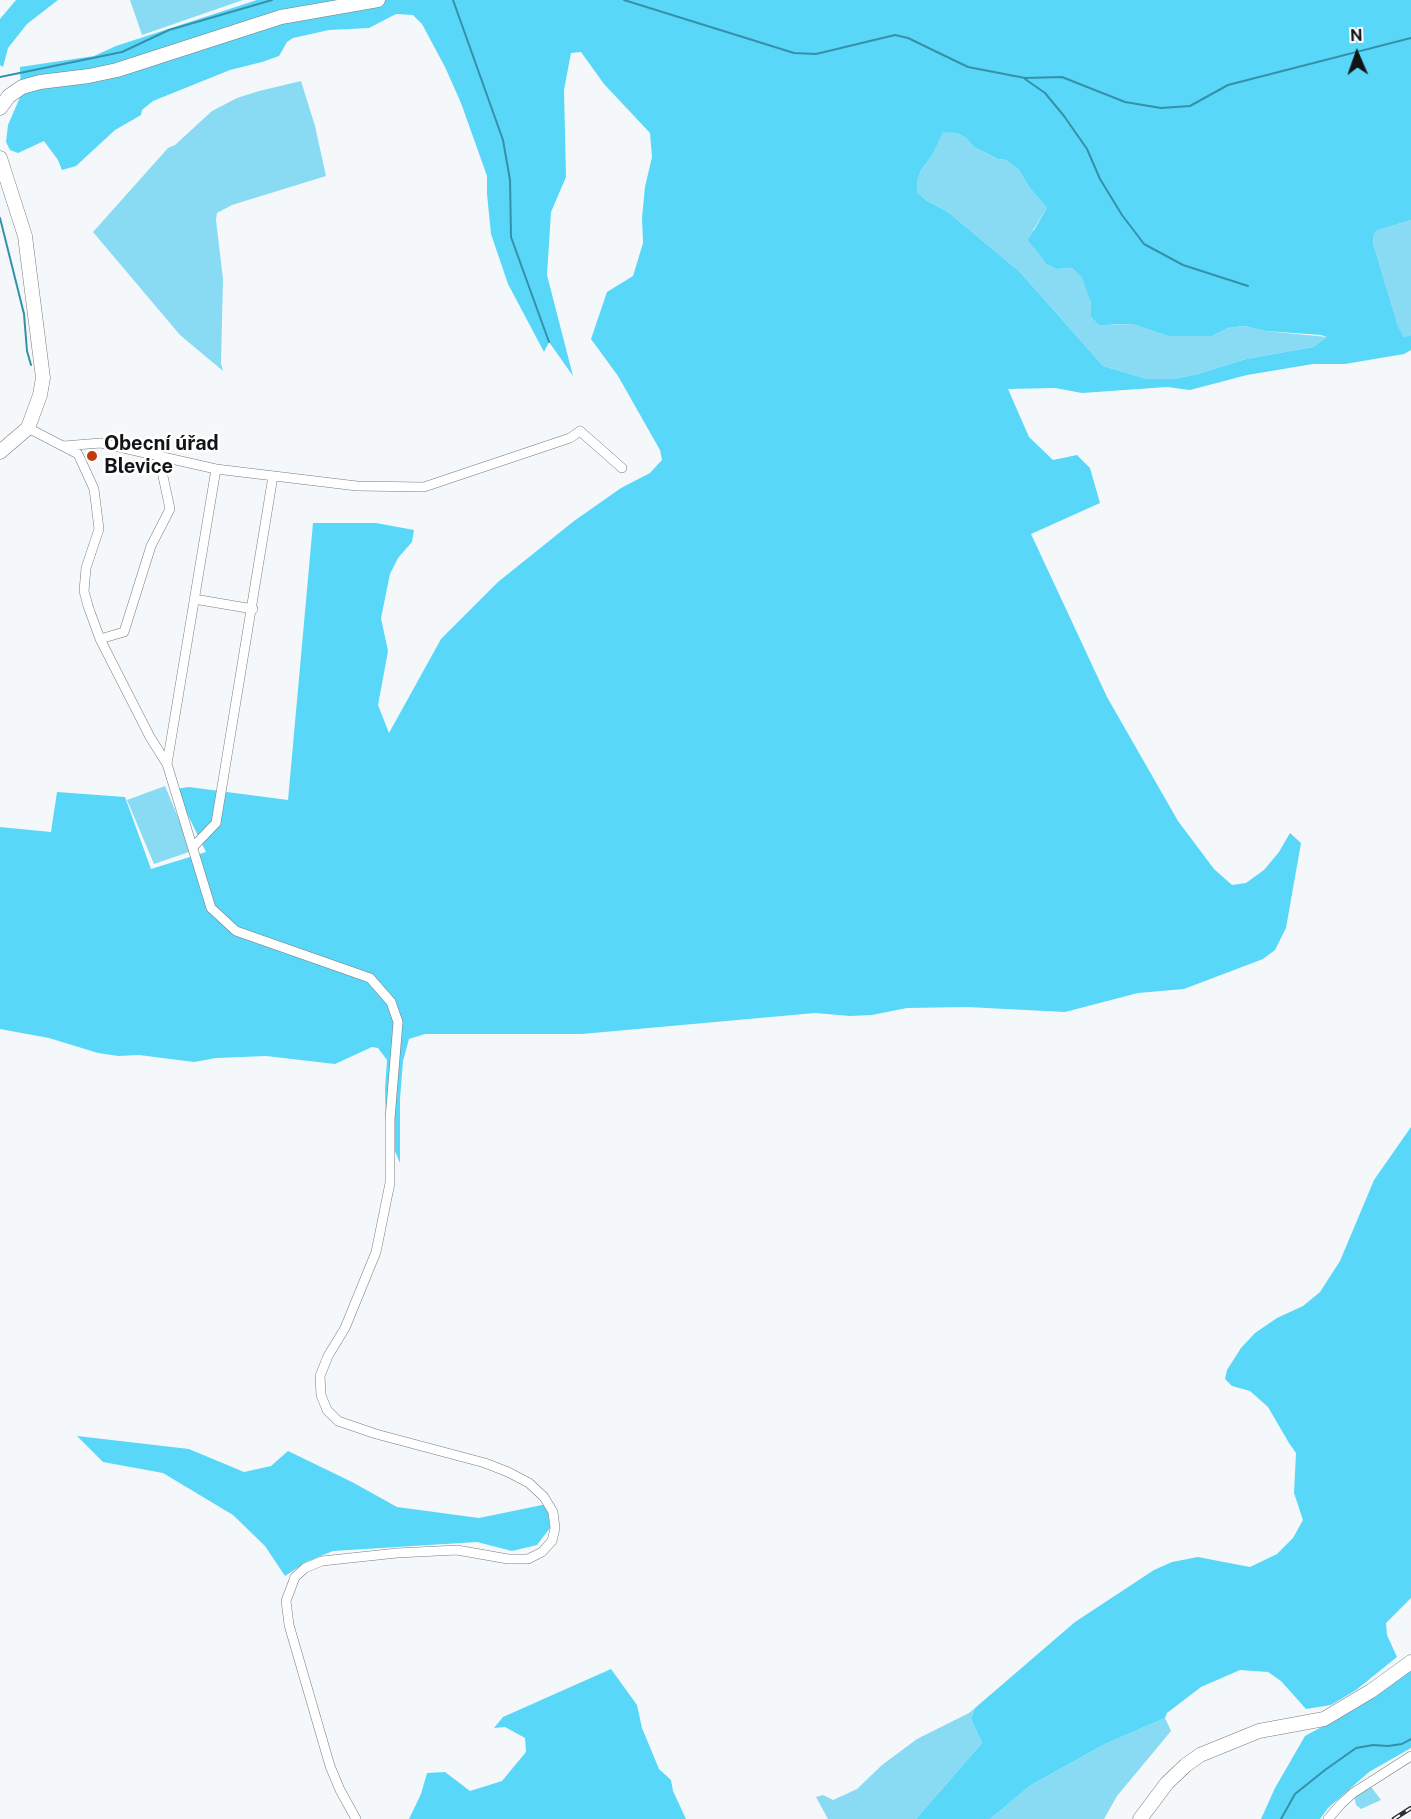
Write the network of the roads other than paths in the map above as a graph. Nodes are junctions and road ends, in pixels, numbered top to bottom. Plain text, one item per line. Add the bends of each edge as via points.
1 (378, 0) edge
2 (0, 108) edge
3 (0, 158) edge
4 (28, 428) junction
5 (63, 446) junction
6 (0, 452) edge
7 (162, 458) junction
8 (622, 468) dead end
9 (216, 469) junction
10 (273, 476) junction
11 (194, 599) junction
12 (253, 609) junction
13 (100, 639) junction
14 (167, 764) junction
15 (193, 847) junction
16 (1411, 1662) edge
17 (1411, 1756) edge
18 (356, 1819) edge
19 (1140, 1819) edge
20 (1328, 1819) edge

1 - 2 street via 281,16 117,70 22,87
3 - 4 street via 25,236 43,378
4 - 5 street
4 - 6 street
5 - 7 street via 101,443
5 - 13 street via 78,454 94,489 99,529 86,568 84,591
7 - 9 street
7 - 13 street via 170,509 151,546 124,632
8 - 10 street via 580,431 570,438 424,487 357,486
9 - 10 street
9 - 11 street
10 - 12 street
11 - 12 street
11 - 14 street
12 - 15 street via 216,824
13 - 14 street
14 - 15 street
15 - 18 street via 212,908 236,931 370,978 391,1002 398,1022 390,1119 390,1183 376,1252 345,1328 320,1376 327,1410 339,1421 376,1434 508,1472 544,1497 554,1517 554,1534 548,1547 528,1558 508,1559 457,1550 397,1553 322,1562 305,1568 295,1577 286,1601 288,1625 330,1766
16 - 19 street via 1324,1719 1248,1734 1200,1755 1167,1783
17 - 20 street via 1353,1793

